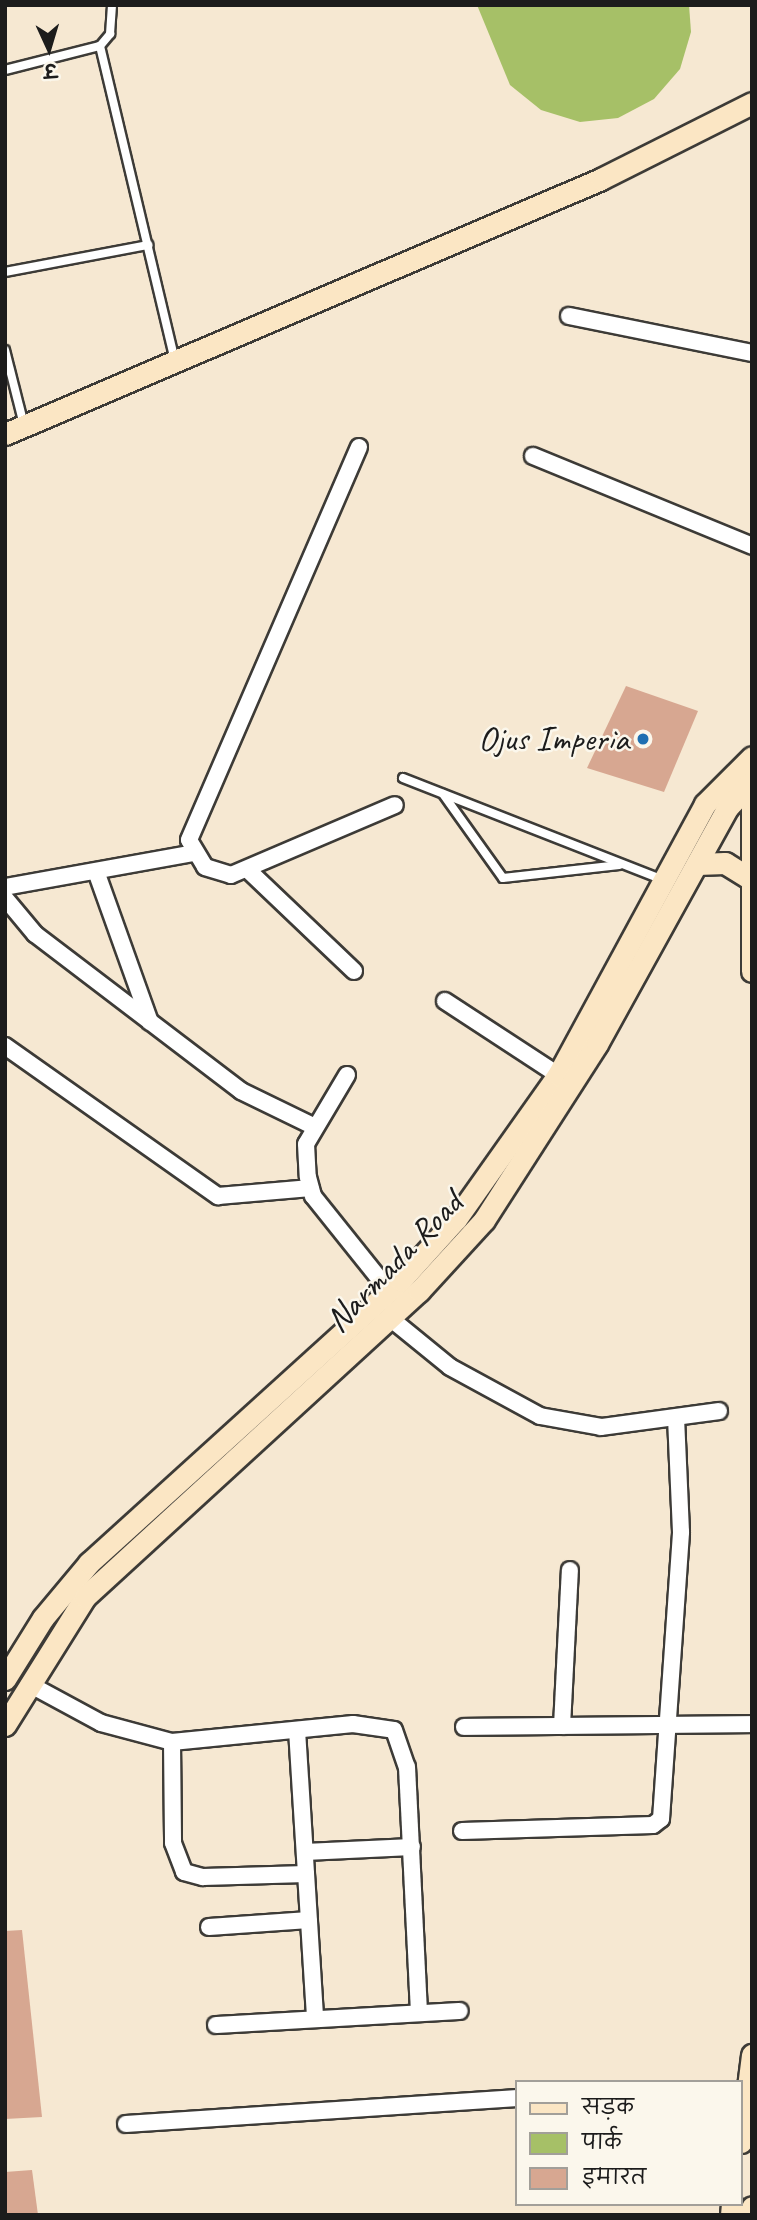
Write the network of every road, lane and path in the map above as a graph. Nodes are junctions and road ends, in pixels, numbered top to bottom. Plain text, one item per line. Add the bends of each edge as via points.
1 (112, 5) edge
2 (100, 46) junction
3 (5, 70) edge
4 (752, 103) edge
5 (148, 245) junction
6 (5, 272) edge
7 (569, 316) dead end
8 (5, 350) edge
9 (752, 353) edge
10 (175, 360) junction
11 (15, 430) edge
12 (359, 447) dead end
13 (533, 456) dead end
14 (752, 545) edge
15 (752, 757) edge
16 (403, 778) dead end
17 (752, 783) edge
18 (442, 793) junction
19 (395, 805) dead end
20 (194, 853) junction
21 (622, 864) junction
22 (697, 864) junction
23 (249, 871) junction
24 (97, 874) junction
25 (751, 879) edge
26 (665, 881) junction
27 (5, 887) edge
28 (5, 898) edge
29 (354, 971) dead end
30 (752, 971) edge
31 (445, 1001) dead end
32 (151, 1024) junction
33 (5, 1046) edge
34 (347, 1075) dead end
35 (558, 1075) junction
36 (313, 1126) junction
37 (311, 1188) junction
38 (389, 1291) junction
39 (390, 1318) junction
40 (719, 1411) dead end
41 (676, 1419) junction
42 (570, 1570) dead end
43 (5, 1679) edge
44 (29, 1684) junction
45 (752, 1724) edge
46 (5, 1725) edge
47 (668, 1725) junction
48 (562, 1726) junction
49 (464, 1727) dead end
50 (297, 1730) junction
51 (172, 1742) junction
52 (462, 1831) dead end
53 (412, 1847) junction
54 (305, 1852) junction
55 (306, 1874) junction
56 (309, 1920) junction
57 (209, 1927) dead end
58 (419, 2011) junction
59 (460, 2011) dead end
60 (316, 2018) junction
61 (216, 2025) dead end
62 (752, 2055) edge
63 (746, 2082) edge
64 (516, 2098) edge
65 (743, 2118) edge
66 (126, 2124) dead end
67 (752, 2207) edge
68 (750, 2215) edge

1 - 2 lane via 110,34
2 - 3 lane
2 - 5 lane
4 - 10 street via 601,179
5 - 6 lane
5 - 10 lane
7 - 9 street
8 - 11 lane
10 - 11 street
12 - 20 street via 189,830
13 - 14 street
15 - 26 street via 705,804
16 - 18 lane
17 - 22 street, Narmada Road
17 - 25 street
18 - 21 lane
18 - 21 lane via 503,878
19 - 23 street
20 - 23 street via 218,874
20 - 24 street
21 - 26 lane
22 - 25 street via 725,863
22 - 39 street, Narmada Road via 533,1151 485,1220
23 - 29 street
24 - 27 street
24 - 32 street
25 - 30 street
26 - 35 street
28 - 32 street via 35,933
31 - 35 street
32 - 36 street via 241,1091
33 - 37 street via 218,1196
34 - 36 street
35 - 38 street via 456,1219
36 - 37 street via 306,1158
37 - 38 street
38 - 43 street via 89,1563 54,1602
39 - 41 street via 450,1367 540,1416 601,1427
39 - 44 street, Narmada Road via 143,1538 85,1597
40 - 41 street
41 - 47 street via 681,1532
42 - 48 street
44 - 46 street, Narmada Road
44 - 51 street via 102,1723
45 - 47 street
47 - 48 street
47 - 52 street via 665,1810 653,1825
48 - 49 street
50 - 51 street
50 - 53 street via 353,1724 394,1730 407,1767
50 - 54 street
51 - 55 street via 173,1843 184,1871 203,1877
53 - 54 street
53 - 58 street
54 - 55 street
55 - 56 street
56 - 57 street
56 - 60 street
58 - 59 street
58 - 60 street
60 - 61 street
62 - 63 street
63 - 65 street
64 - 66 street
67 - 68 street

